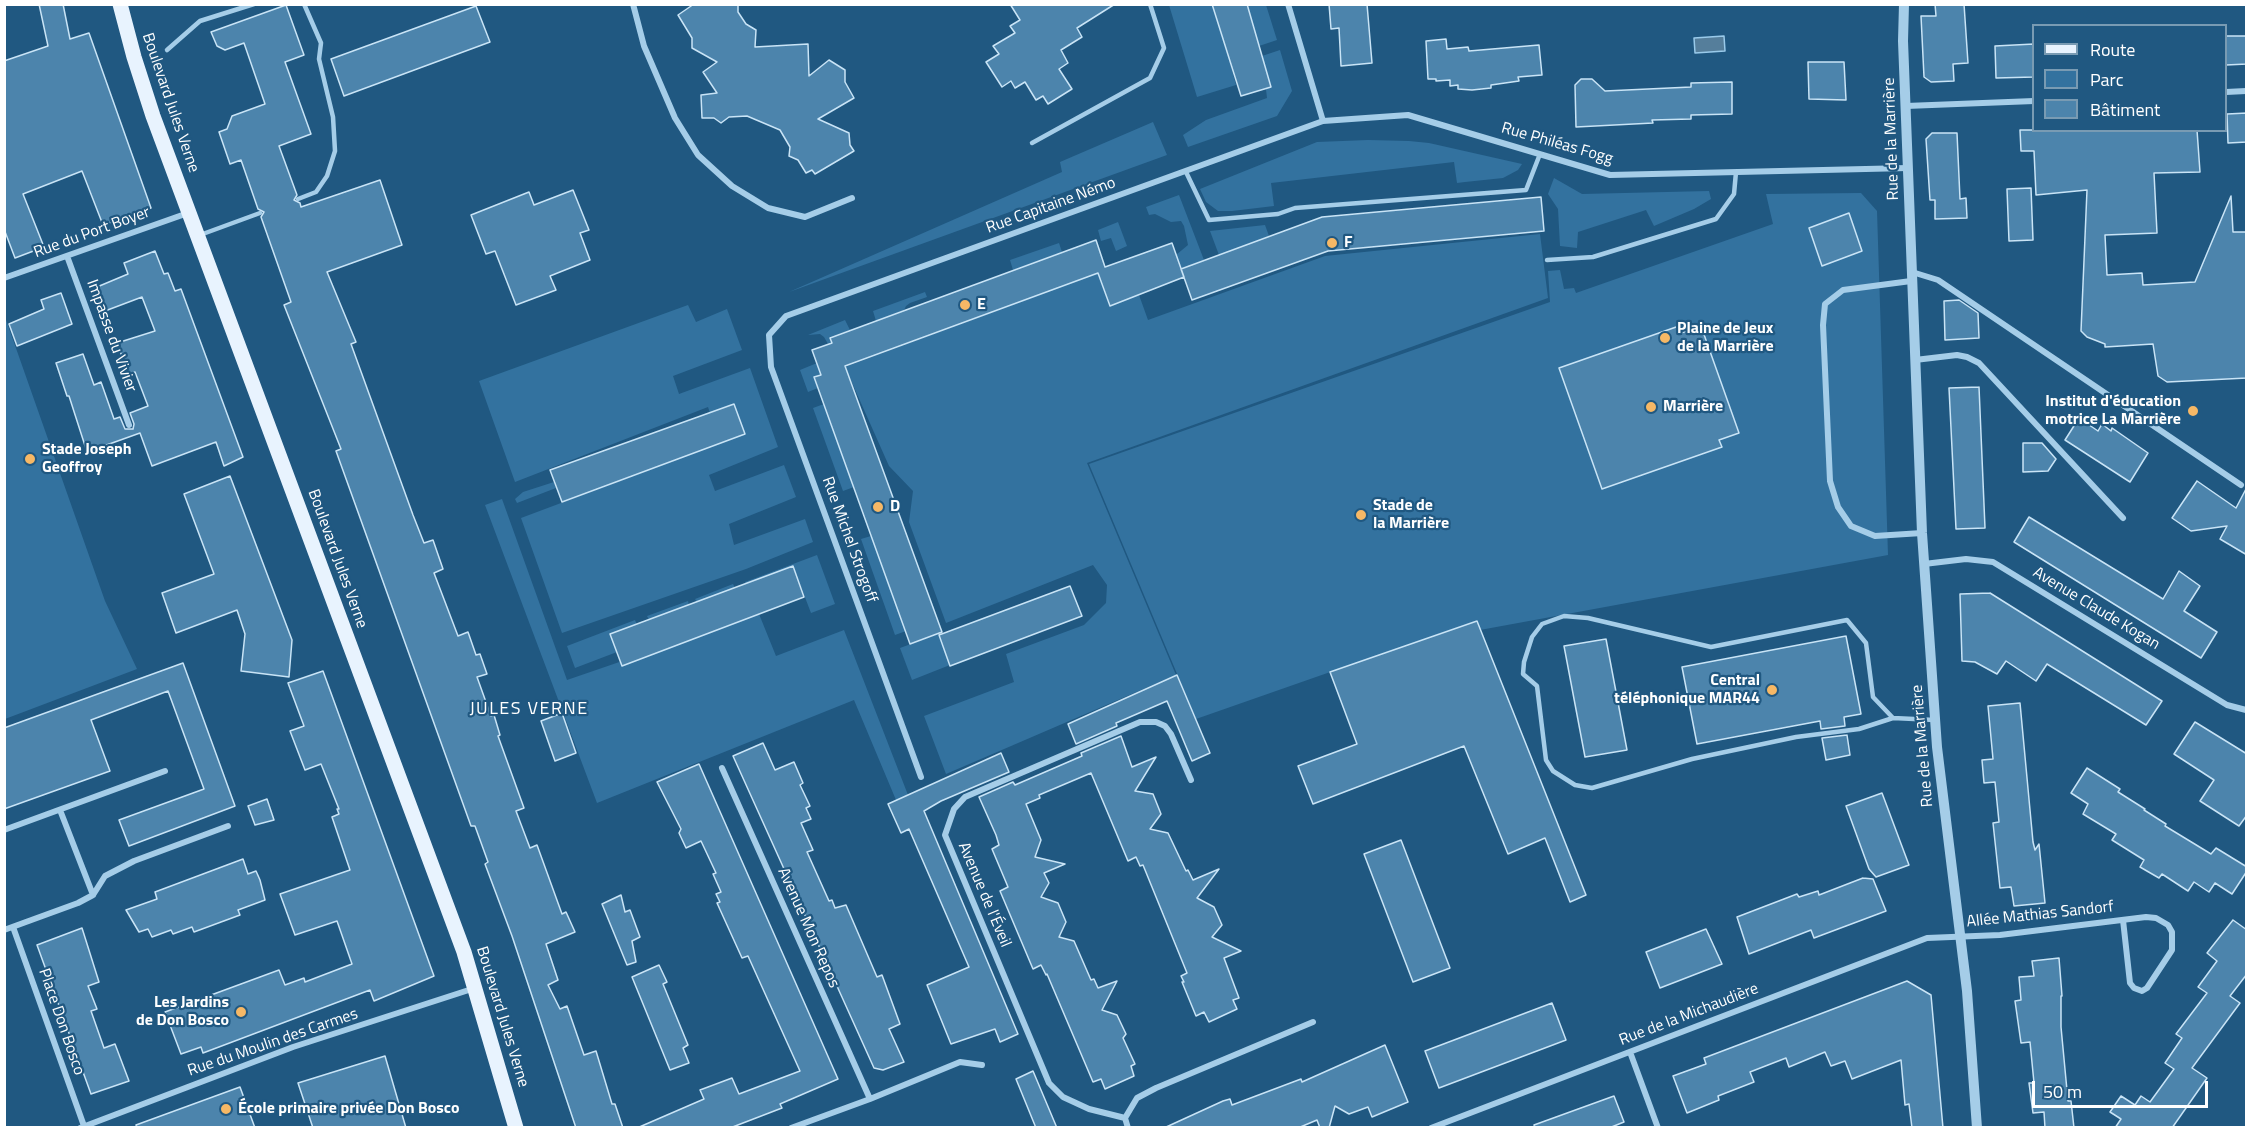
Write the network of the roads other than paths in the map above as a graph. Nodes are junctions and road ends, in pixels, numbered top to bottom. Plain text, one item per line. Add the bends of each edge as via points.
1 (120, 4) edge
2 (254, 4) edge
3 (304, 4) edge
4 (633, 4) edge
5 (1150, 4) edge
6 (1288, 4) edge
7 (1904, 4) edge
8 (167, 50) dead end
9 (2227, 92) edge
10 (2247, 92) edge
11 (2032, 101) edge
12 (1906, 106) junction
13 (1323, 121) junction
14 (1032, 142) dead end
15 (1540, 154) junction
16 (1908, 168) junction
17 (1186, 172) junction
18 (1736, 172) junction
19 (852, 198) dead end
20 (298, 200) dead end
21 (189, 213) junction
22 (260, 213) dead end
23 (198, 236) junction
24 (67, 256) junction
25 (1547, 260) dead end
26 (1911, 277) junction
27 (4, 278) edge
28 (786, 316) joint
29 (1914, 360) junction
30 (129, 425) dead end
31 (2241, 485) dead end
32 (2123, 518) dead end
33 (1922, 533) junction
34 (1924, 564) junction
35 (2247, 710) edge
36 (1893, 718) junction
37 (1935, 720) junction
38 (722, 768) dead end
39 (165, 771) dead end
40 (921, 777) dead end
41 (1191, 780) dead end
42 (60, 810) junction
43 (228, 826) dead end
44 (4, 830) edge
45 (93, 895) junction
46 (2123, 920) junction
47 (14, 927) junction
48 (4, 930) edge
49 (1959, 937) junction
50 (476, 987) junction
51 (1313, 1022) dead end
52 (1630, 1052) junction
53 (982, 1065) dead end
54 (870, 1099) junction
55 (1125, 1118) junction
56 (82, 1127) edge
57 (516, 1128) edge
58 (791, 1128) edge
59 (1128, 1128) edge
60 (1431, 1128) edge
61 (1658, 1128) edge
62 (1977, 1128) edge

1 - 21 main road, Boulevard Jules Verne
2 - 8 lane via 200,21
3 - 20 lane via 321,43 319,59 333,117 335,151 327,176 316,192
4 - 19 street via 644,46 675,118 698,155 732,186 768,208 805,217
5 - 14 lane via 1164,48 1150,78
6 - 13 street
7 - 12 street, Rue de la Marrière
9 - 10 street
11 - 12 street
12 - 16 street, Rue de la Marrière
13 - 15 street, Rue Philéas Fogg via 1408,115
13 - 17 street, Rue Capitaine Némo
15 - 17 lane via 1526,190 1295,208 1278,214 1209,220
15 - 18 street, Rue Philéas Fogg via 1610,175
16 - 18 street, Rue Philéas Fogg
16 - 26 street, Rue de la Marrière
17 - 28 street, Rue Capitaine Némo
18 - 25 lane via 1734,194 1716,219 1593,257
21 - 23 main road, Boulevard Jules Verne
21 - 24 street, Rue du Port Boyer
22 - 23 lane
23 - 50 main road, Boulevard Jules Verne
24 - 27 street, Rue du Port Boyer
24 - 30 street, Impasse du Vivier
26 - 29 street, Rue de la Marrière
26 - 31 street via 1938,280
26 - 33 street via 1843,290 1825,304 1823,325 1830,481 1838,507 1851,526 1875,536
28 - 40 street, Rue Michel Strogoff via 769,335 771,367
29 - 32 street via 1957,355 1979,363
29 - 33 street, Rue de la Marrière
33 - 34 street, Rue de la Marrière
34 - 35 street, Avenue Claude Kogan via 1966,559 1993,562 2227,705
34 - 37 street, Rue de la Marrière
36 - 36 lane via 1873,697 1866,643 1847,620 1711,647 1564,616 1542,624 1532,637 1524,662 1523,674 1537,686 1546,760 1553,771 1575,785 1593,788 1692,759 1796,737 1859,729
36 - 37 lane
37 - 49 street, Rue de la Marrière
38 - 54 street, Avenue Mon Repos
39 - 42 street
41 - 55 street, Avenue de l'Éveil via 1165,726 1140,722 965,797 954,809 945,835 1049,1083 1063,1097 1089,1109
42 - 44 street
42 - 45 street
43 - 45 street via 134,861 105,876
45 - 47 street
46 - 46 street, Allée Mathias Sandorf via 2130,983 2142,991 2172,950 2172,932 2156,918
46 - 49 street, Allée Mathias Sandorf
47 - 48 street
47 - 56 street, Place Don Bosco
49 - 52 street, Rue de la Michaudière via 1927,939
49 - 62 street, Rue de la Marrière
50 - 56 street, Rue du Moulin des Carmes via 293,1047
50 - 57 main road, Boulevard Jules Verne
51 - 55 street via 1156,1088 1137,1098
52 - 60 street, Rue de la Michaudière
52 - 61 street
53 - 54 street via 960,1062
54 - 58 street
55 - 59 street

